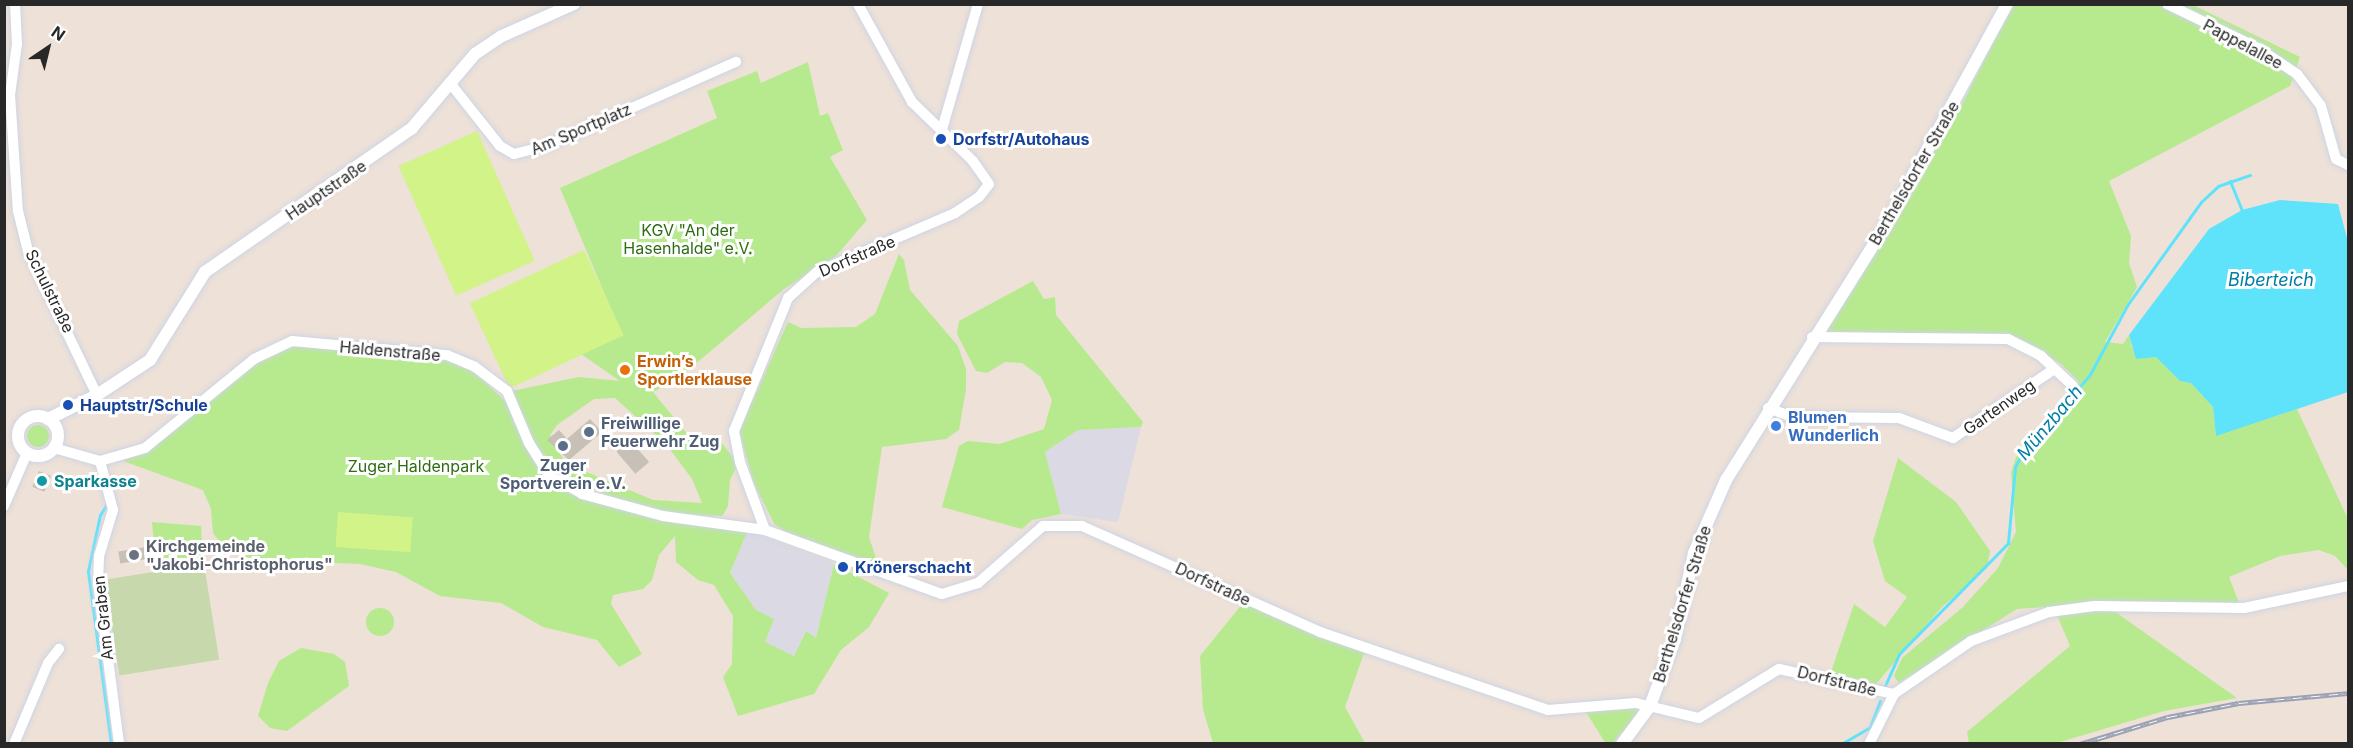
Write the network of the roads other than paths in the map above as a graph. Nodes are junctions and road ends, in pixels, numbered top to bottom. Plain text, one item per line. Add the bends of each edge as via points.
1 (15, 4) edge
2 (574, 4) edge
3 (858, 4) edge
4 (978, 4) edge
5 (2007, 4) edge
6 (2167, 4) edge
7 (736, 62) dead end
8 (450, 83) junction
9 (941, 133) junction
10 (2349, 154) edge
11 (2336, 159) junction
12 (2349, 165) edge
13 (1812, 337) junction
14 (2054, 369) junction
15 (2073, 386) dead end
16 (97, 395) junction
17 (1768, 408) junction
18 (52, 424) junction
19 (4, 434) edge
20 (18, 435) junction
21 (54, 448) junction
22 (27, 453) junction
23 (100, 461) junction
24 (4, 506) edge
25 (765, 530) junction
26 (2349, 586) edge
27 (59, 650) dead end
28 (1890, 694) junction
29 (1650, 706) junction
30 (14, 744) edge
31 (119, 744) edge
32 (1622, 744) edge
33 (1869, 744) edge

1 - 16 street, Schulstraße via 17,44 10,95 18,211 28,251
2 - 8 street, Hauptstraße via 502,36 475,54
3 - 9 street, Dorfstraße via 897,77
4 - 9 street
5 - 13 street, Berthelsdorfer Straße via 1885,227
6 - 11 street, Pappelallee via 2258,48 2297,74 2321,106
7 - 8 street, Am Sportplatz via 546,146 514,154 500,146
8 - 16 street, Hauptstraße via 412,128 205,272 158,351
9 - 25 street, Dorfstraße via 982,172 989,184 979,197 937,222 817,272 797,286 782,308 734,431 740,462
10 - 11 street
11 - 12 street
13 - 14 street via 1991,336 2025,346
13 - 17 street, Berthelsdorfer Straße
14 - 15 street
14 - 17 street, Gartenweg via 1950,439 1899,418 1793,417
16 - 18 street, Hauptstraße
17 - 29 street, Berthelsdorfer Straße via 1726,480 1694,553 1675,639
18 - 20 street via 30,418
18 - 21 street
19 - 20 street
20 - 22 street
21 - 22 street via 41,456
21 - 23 street
22 - 24 street
23 - 25 street, Haldenstraße via 145,448 254,359 292,341 376,352 413,351 447,355 475,367 507,391 529,443 550,476 582,494 663,516
23 - 31 street, Am Graben via 112,510 98,582
25 - 29 street, Dorfstraße via 942,594 978,583 1043,526 1082,526 1320,632 1539,708
26 - 28 street, Dorfstraße via 2244,608 2095,606 2049,612 1971,641
27 - 30 street via 48,663
28 - 29 street, Dorfstraße via 1779,669 1708,716 1690,718
28 - 33 street
29 - 32 street, Berthelsdorfer Straße

